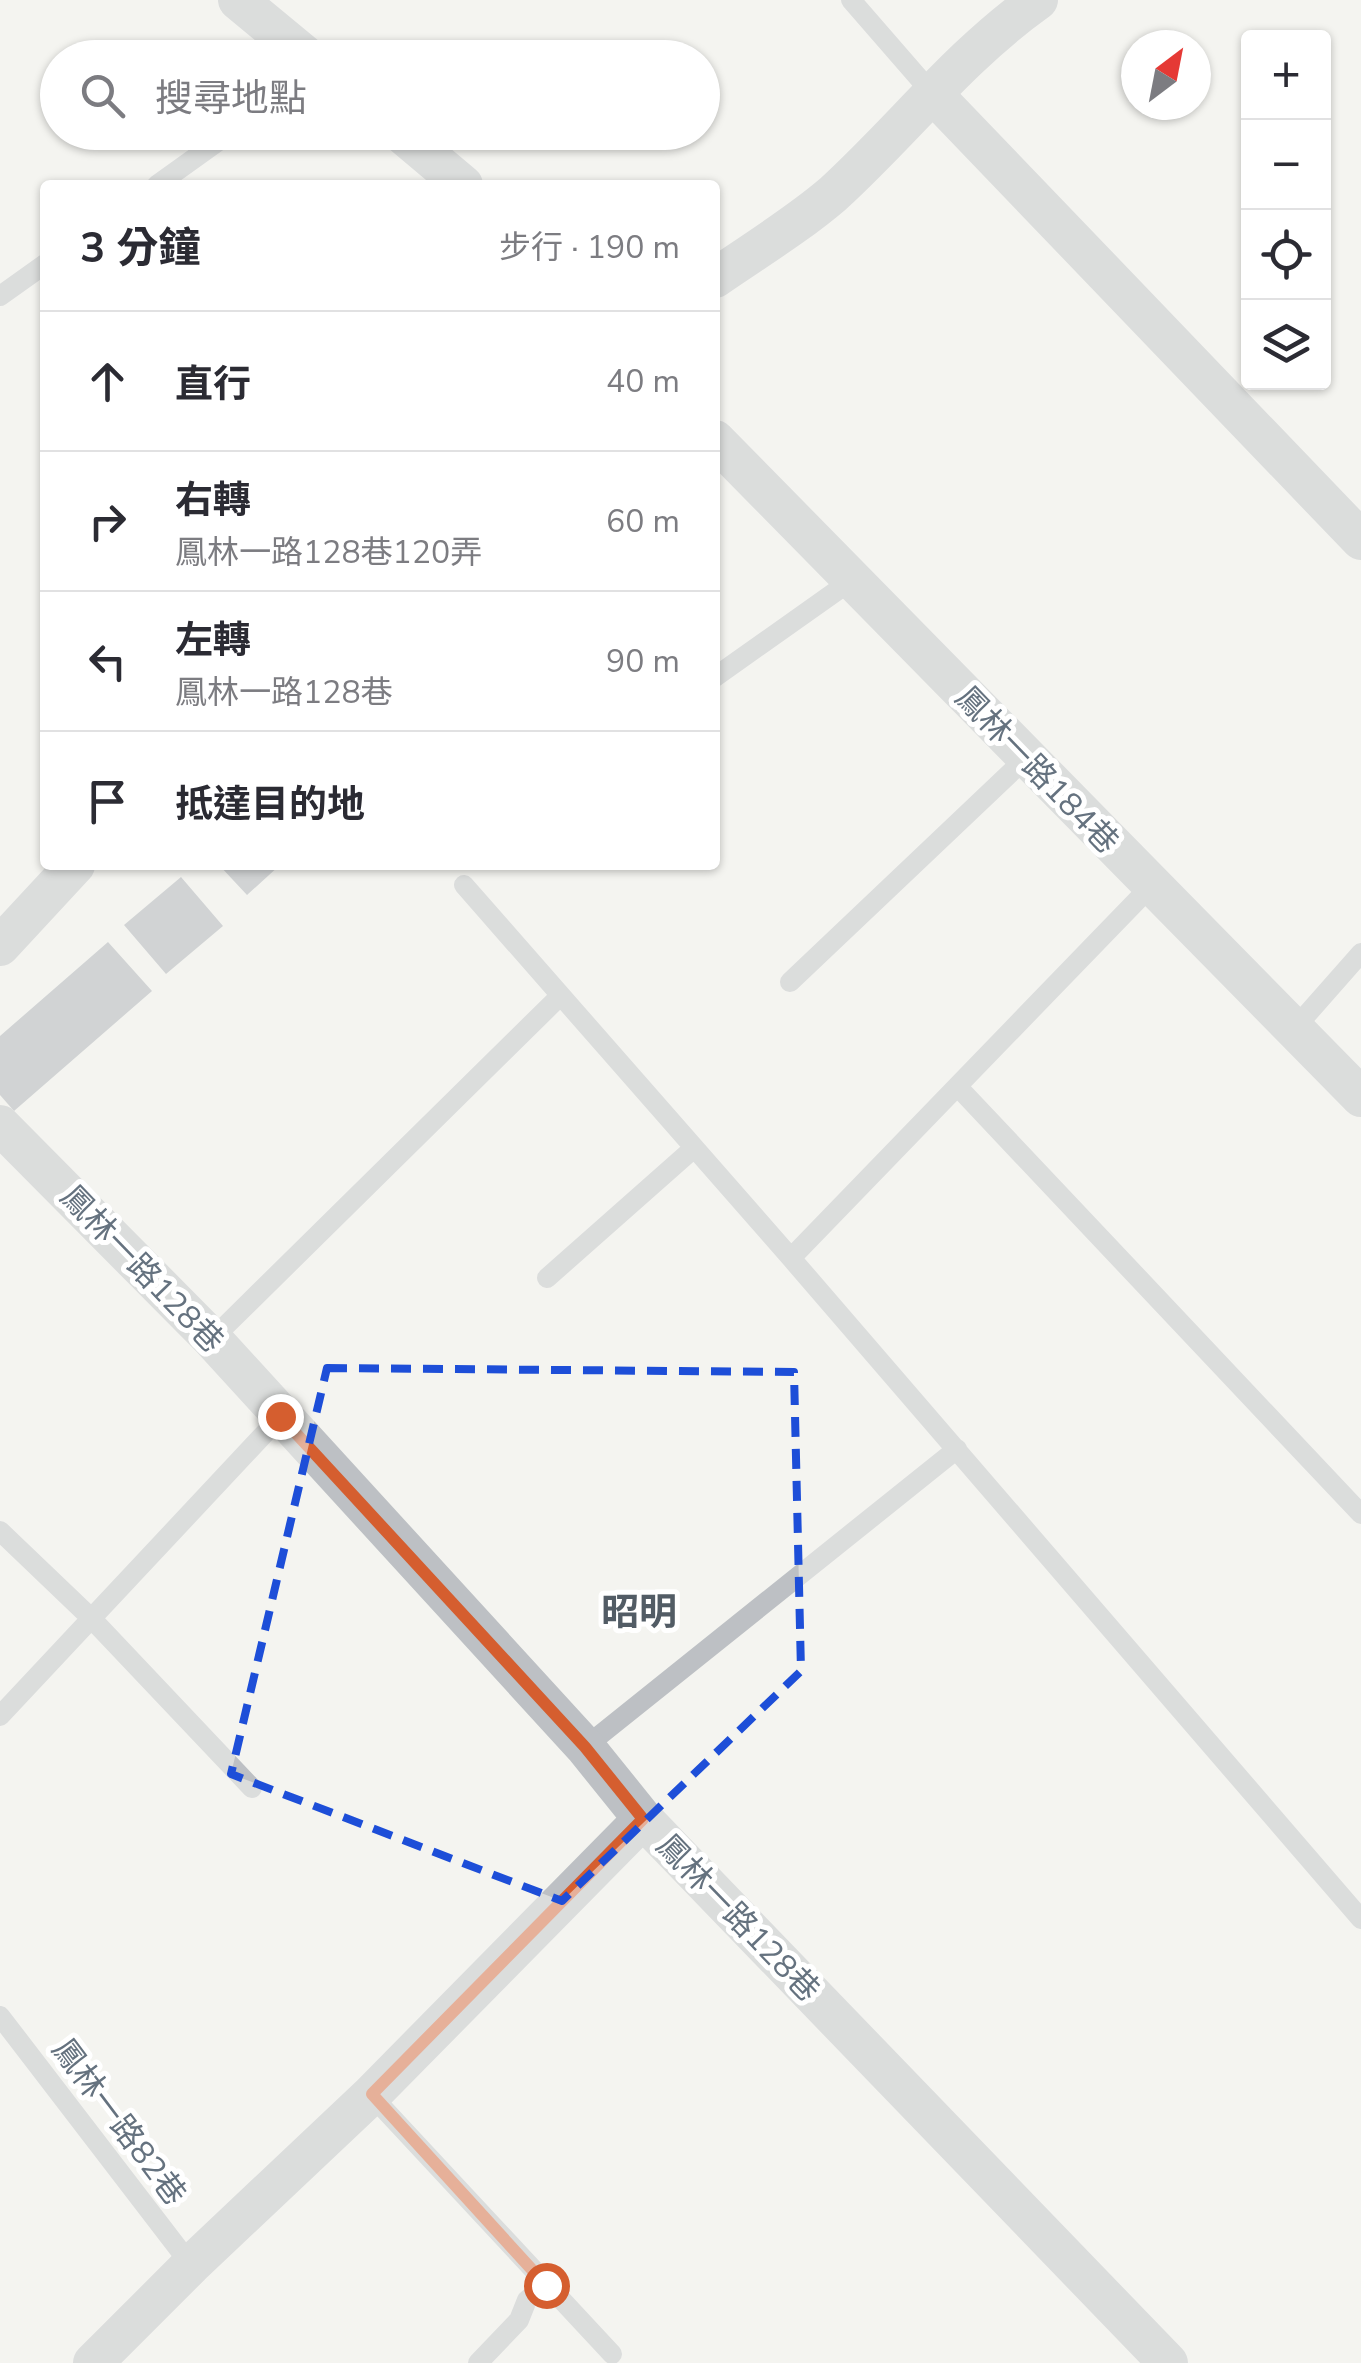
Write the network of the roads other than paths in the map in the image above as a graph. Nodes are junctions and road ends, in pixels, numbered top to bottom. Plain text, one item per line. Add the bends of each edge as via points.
1 (238, 0) edge
2 (851, 0) edge
3 (1038, 0) edge
4 (286, 40) edge
5 (931, 92) junction
6 (206, 150) edge
7 (421, 150) edge
8 (164, 180) edge
9 (457, 180) edge
10 (40, 268) edge
11 (720, 274) edge
12 (0, 296) edge
13 (720, 445) edge
14 (1361, 540) edge
15 (852, 580) junction
16 (720, 674) edge
17 (1026, 758) junction
18 (70, 870) edge
19 (464, 885) dead end
20 (1151, 886) junction
21 (0, 946) edge
22 (1361, 953) edge
23 (790, 982) dead end
24 (559, 997) junction
25 (1294, 1029) junction
26 (958, 1086) junction
27 (1361, 1097) edge
28 (0, 1126) edge
29 (694, 1148) junction
30 (792, 1258) junction
31 (547, 1278) dead end
32 (212, 1339) junction
33 (280, 1416) junction
34 (957, 1449) junction
35 (1361, 1514) edge
36 (0, 1531) edge
37 (92, 1618) junction
38 (0, 1716) edge
39 (585, 1747) junction
40 (252, 1788) dead end
41 (643, 1819) junction
42 (1361, 1919) edge
43 (0, 2016) edge
44 (372, 2094) junction
45 (190, 2265) junction
46 (546, 2285) junction
47 (612, 2354) dead end
48 (93, 2363) edge
49 (478, 2363) edge
50 (1168, 2363) edge

1 - 4 street
2 - 5 lane
3 - 5 street
5 - 11 street via 832,195
5 - 14 street
6 - 8 lane
7 - 9 street
10 - 12 lane
13 - 15 street, 鳳林一路184巷
15 - 16 lane
15 - 17 street, 鳳林一路184巷
17 - 20 street, 鳳林一路184巷
17 - 23 lane
18 - 21 street
19 - 24 lane
20 - 25 street, 鳳林一路184巷
20 - 26 lane
22 - 25 lane
24 - 29 lane
24 - 32 lane
25 - 27 street, 鳳林一路184巷
26 - 30 lane
26 - 35 lane
28 - 32 street, 鳳林一路128巷
29 - 30 lane
29 - 31 lane
30 - 34 lane
32 - 33 street, 鳳林一路128巷
33 - 37 lane
33 - 39 street, 鳳林一路128巷
34 - 39 lane
34 - 42 lane
36 - 37 lane
37 - 38 lane
37 - 40 lane
39 - 41 street, 鳳林一路128巷
41 - 44 street
41 - 50 street, 鳳林一路128巷
43 - 45 lane, 鳳林一路82巷
44 - 45 street
44 - 46 lane
45 - 48 street
46 - 47 lane
46 - 49 lane

